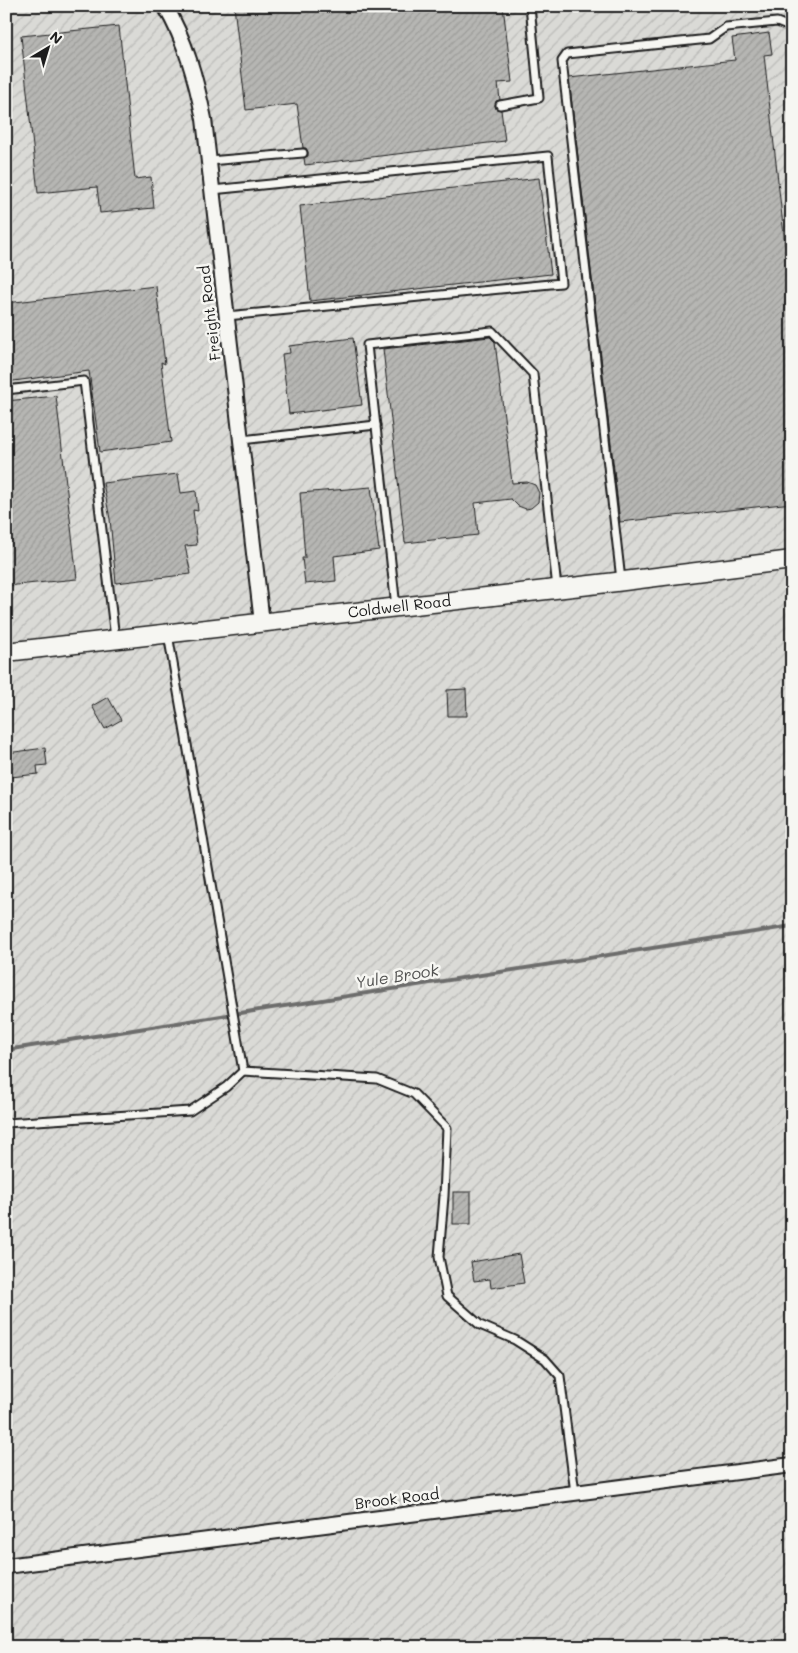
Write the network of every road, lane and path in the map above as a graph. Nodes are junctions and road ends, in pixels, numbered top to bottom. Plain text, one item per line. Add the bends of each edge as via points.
1 (165, 6) edge
2 (530, 6) edge
3 (792, 28) edge
4 (500, 105) dead end
5 (303, 154) dead end
6 (209, 161) junction
7 (212, 190) junction
8 (227, 316) junction
9 (6, 390) edge
10 (376, 425) junction
11 (241, 440) junction
12 (792, 560) edge
13 (621, 581) junction
14 (557, 589) junction
15 (396, 607) junction
16 (262, 623) junction
17 (168, 634) junction
18 (116, 640) junction
19 (6, 652) edge
20 (243, 1071) junction
21 (6, 1123) edge
22 (792, 1465) edge
23 (575, 1493) junction
24 (6, 1566) edge

1 - 6 street, Freight Road via 196,78
2 - 4 lane via 539,98
3 - 13 lane via 776,22 726,27 709,39 567,54 562,61
5 - 6 lane
6 - 7 street, Freight Road
7 - 8 street, Freight Road
7 - 8 lane via 548,156 561,283
8 - 11 street, Freight Road
9 - 18 lane via 84,381
10 - 11 lane
10 - 14 lane via 367,345 492,331 533,374
10 - 15 lane
11 - 16 street, Freight Road
12 - 13 street, Coldwell Road
13 - 14 street, Coldwell Road
14 - 15 street, Coldwell Road
15 - 16 street, Coldwell Road
16 - 17 street, Coldwell Road
17 - 18 street, Coldwell Road
17 - 20 lane
18 - 19 street, Coldwell Road
20 - 21 lane via 226,1087 190,1111
20 - 23 lane via 377,1079 414,1094 447,1128 439,1257 447,1296 480,1325 515,1340 544,1359 560,1376
22 - 23 street, Brook Road
23 - 24 street, Brook Road

